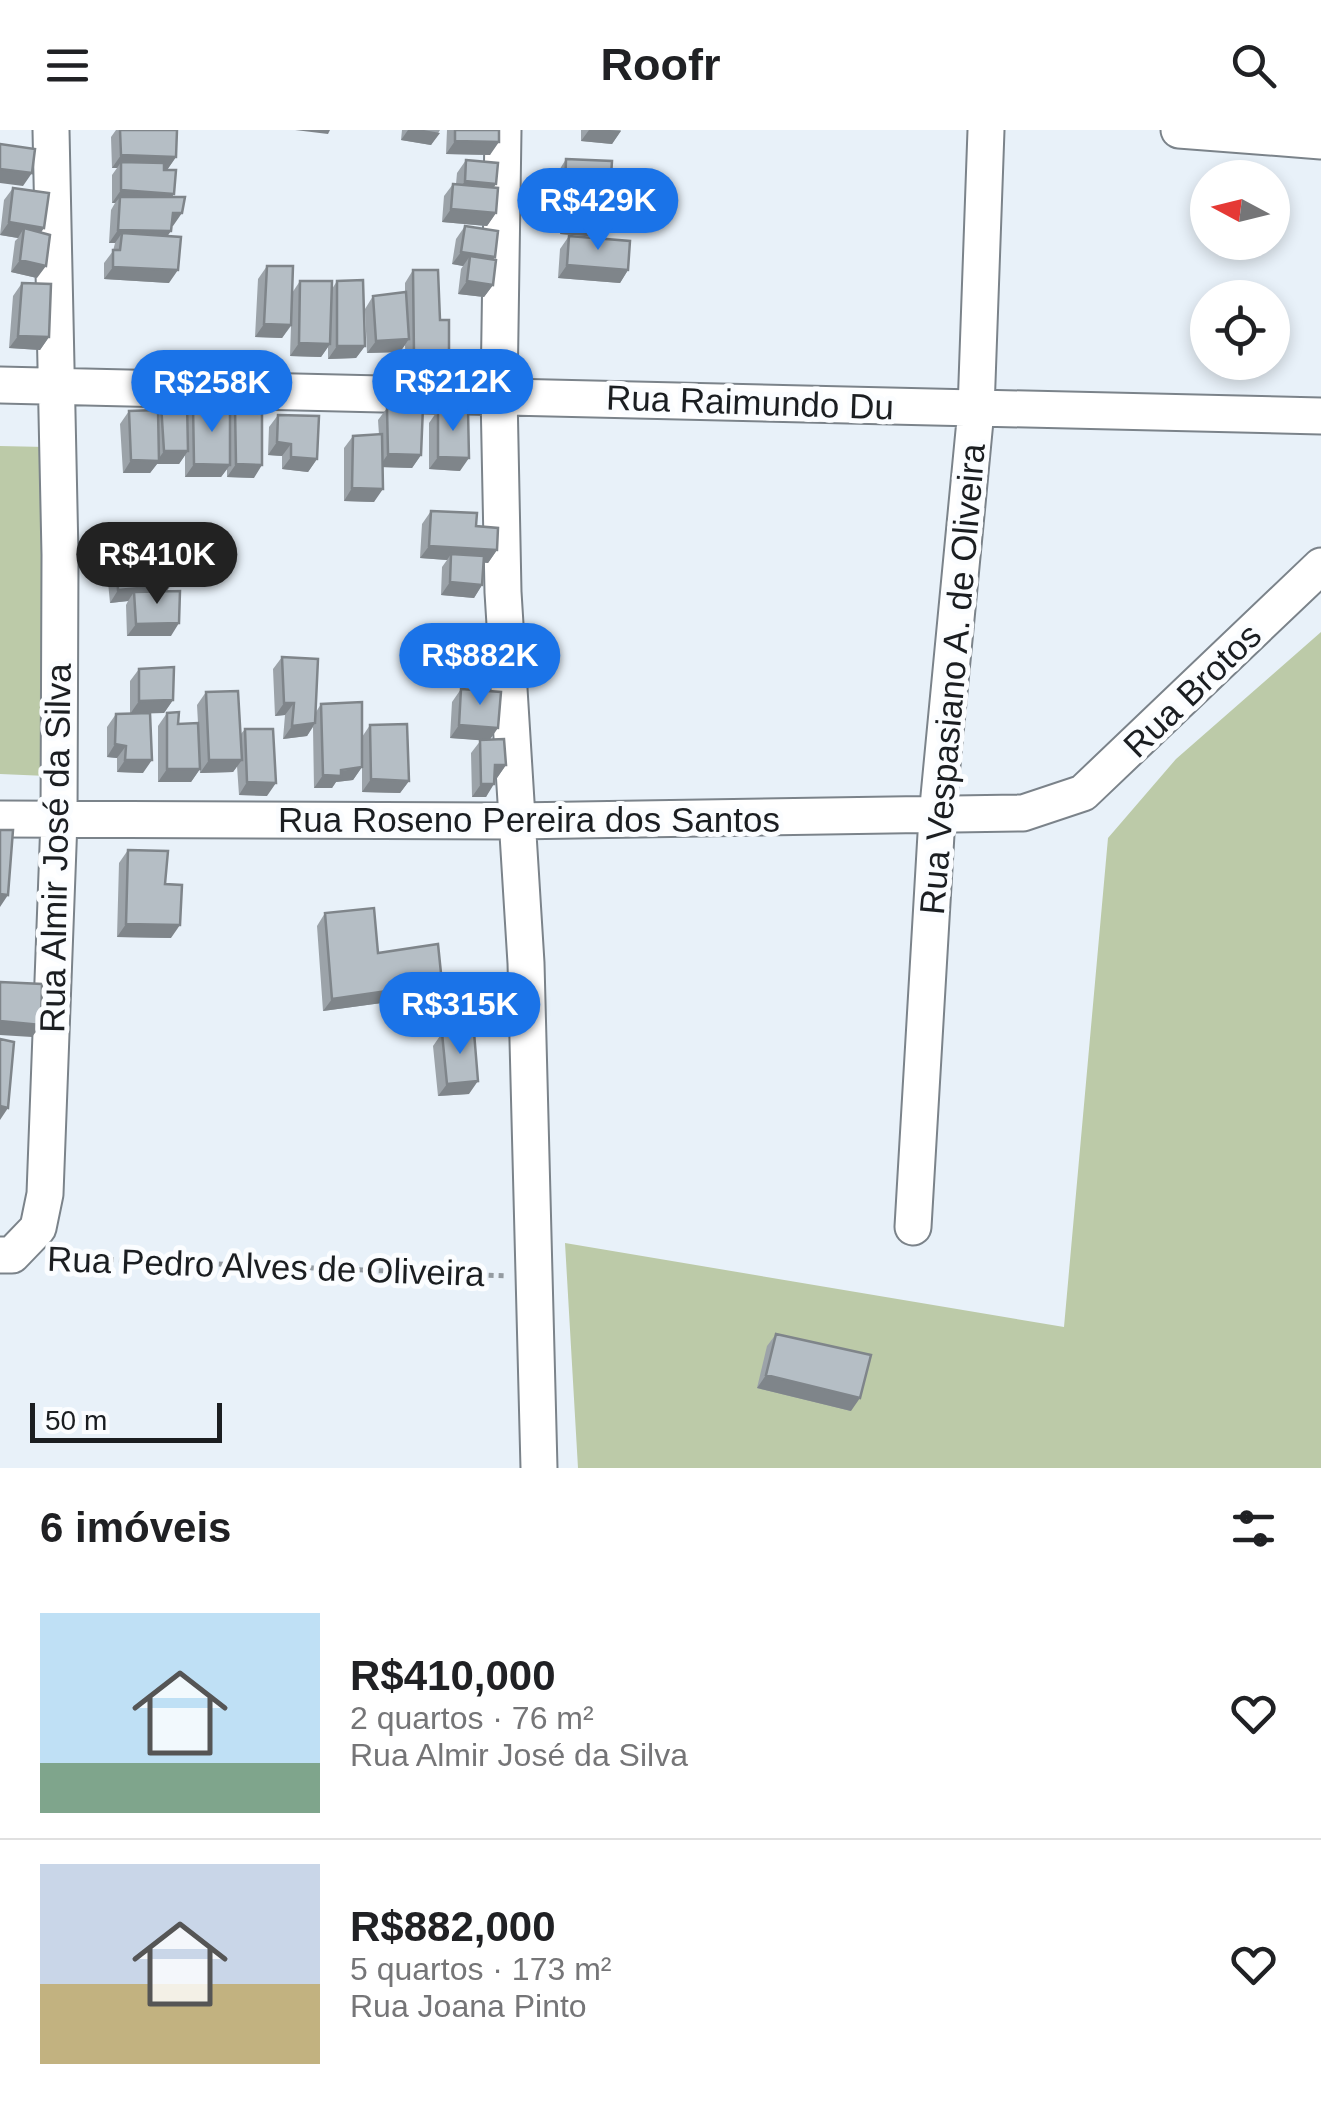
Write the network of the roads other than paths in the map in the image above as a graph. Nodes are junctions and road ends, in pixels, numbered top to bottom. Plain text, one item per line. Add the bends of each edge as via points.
1 (52, 130) edge
2 (503, 130) edge
3 (986, 130) edge
4 (1178, 130) edge
5 (1321, 141) edge
6 (0, 385) edge
7 (54, 386) junction
8 (499, 394) junction
9 (976, 410) junction
10 (1321, 416) edge
11 (1321, 566) edge
12 (1057, 805) joint
13 (936, 817) junction
14 (0, 819) edge
15 (59, 820) junction
16 (515, 821) junction
17 (913, 1227) dead end
18 (6, 1255) edge
19 (538, 1468) edge

1 - 7 street, Rua Almir José da Silva
2 - 8 street
3 - 9 street, Rua Vespasiano A. de Oliveira
4 - 5 street
6 - 7 street, Rua Raimundo Du
7 - 8 street, Rua Raimundo Du
7 - 15 street, Rua Almir José da Silva
8 - 9 street, Rua Raimundo Du
8 - 16 street
9 - 10 street, Rua Raimundo Du
9 - 13 street, Rua Vespasiano A. de Oliveira
11 - 12 street, Rua Brotos via 1083,793
12 - 13 street, Rua Roseno Pereira dos Santos
13 - 16 street, Rua Roseno Pereira dos Santos
13 - 17 street, Rua Vespasiano A. de Oliveira
14 - 15 street, Rua Roseno Pereira dos Santos
15 - 16 street, Rua Roseno Pereira dos Santos
15 - 18 street, Rua Almir José da Silva via 45,1194 38,1228
16 - 19 street via 526,963

